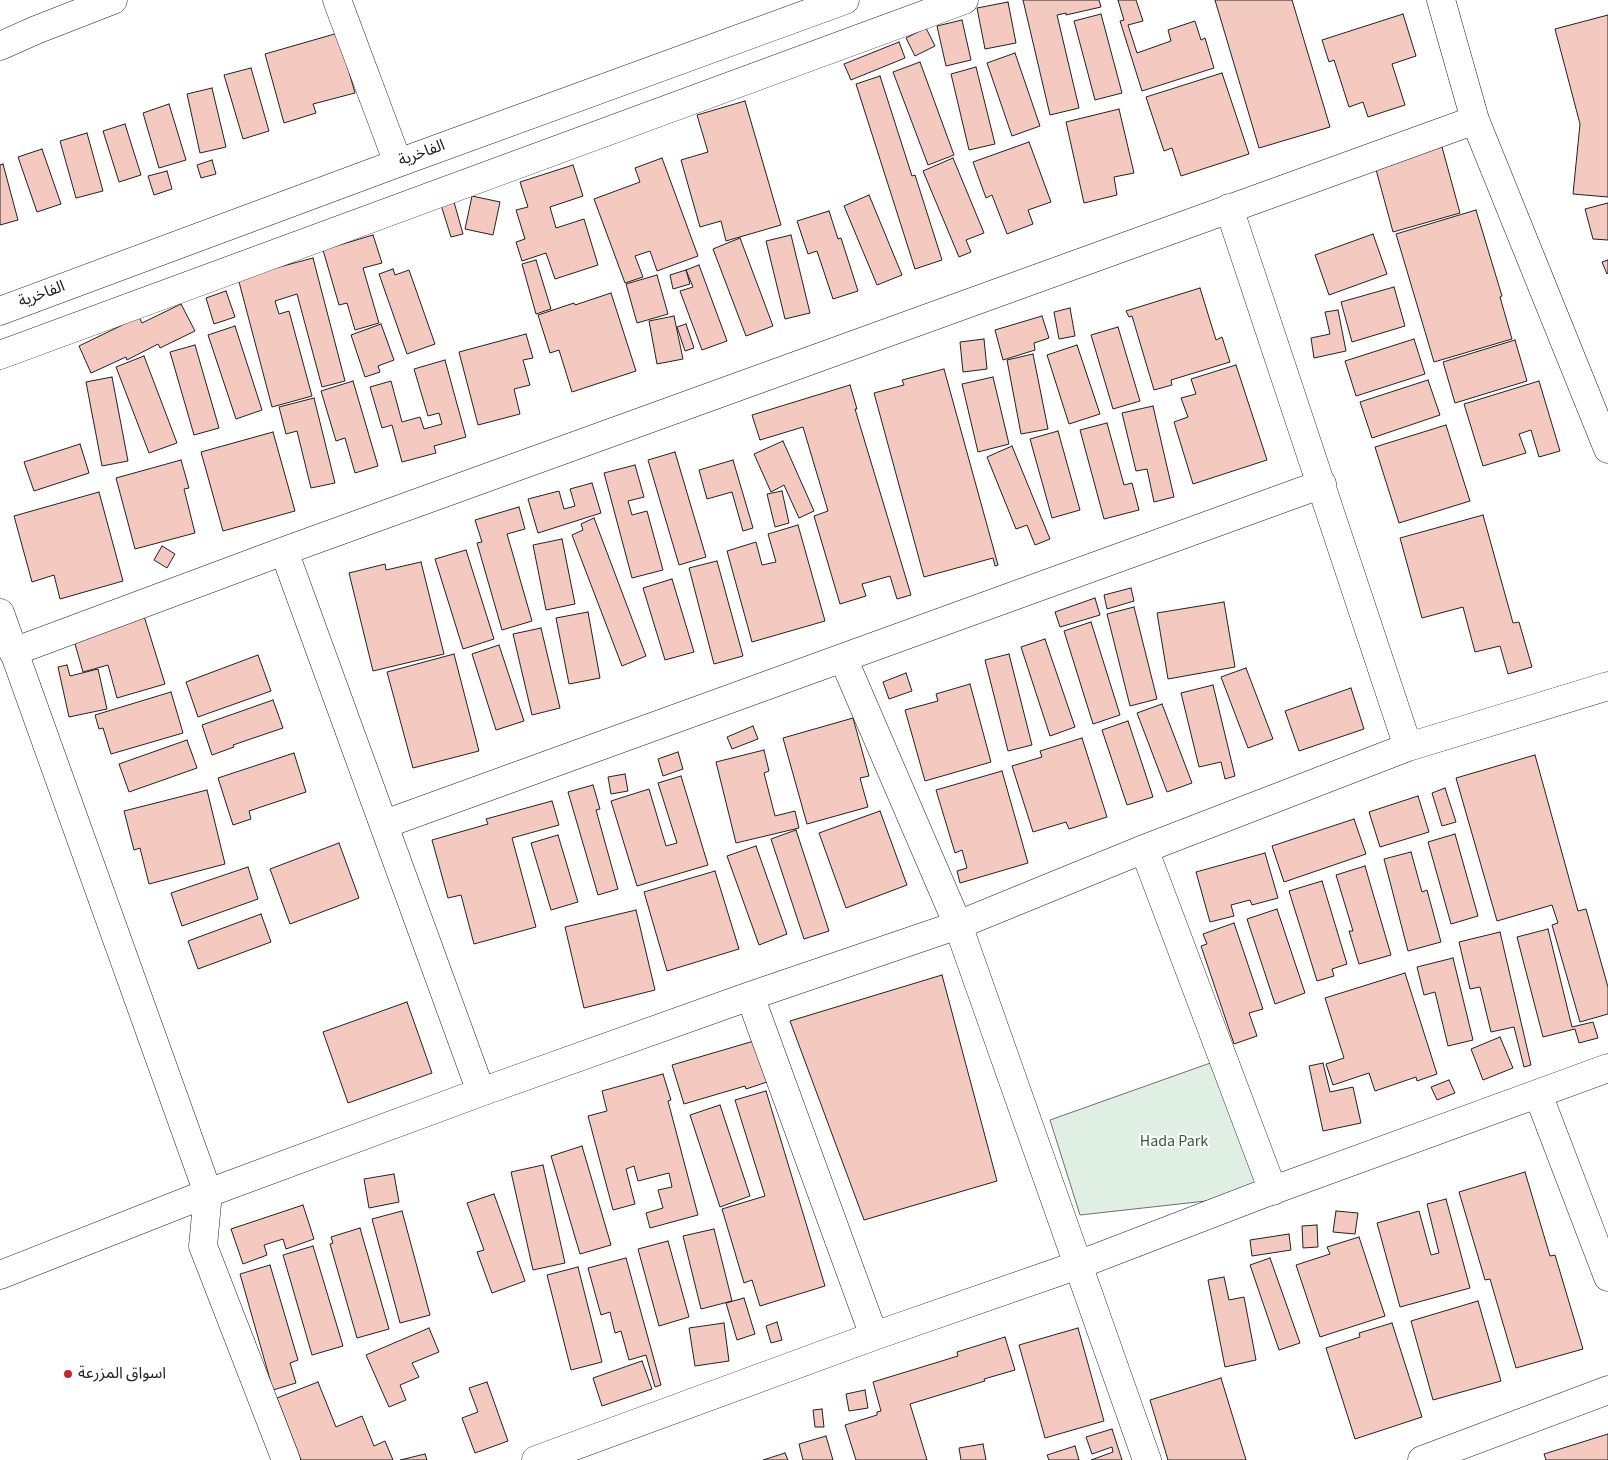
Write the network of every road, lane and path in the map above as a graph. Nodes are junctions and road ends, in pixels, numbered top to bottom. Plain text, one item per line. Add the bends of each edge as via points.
1 (113, 0) edge
2 (337, 0) edge
3 (845, 0) edge
4 (964, 0) edge
5 (1441, 0) edge
6 (80, 6) edge
7 (0, 46) edge
8 (1475, 120) junction
9 (398, 163) junction
10 (1229, 208) junction
11 (0, 311) edge
12 (0, 355) edge
13 (1608, 449) edge
14 (1322, 484) junction
15 (284, 550) junction
16 (0, 613) edge
17 (13, 652) junction
18 (843, 658) junction
19 (1608, 686) edge
20 (1408, 747) junction
21 (385, 824) junction
22 (1144, 849) junction
23 (958, 925) junction
24 (750, 996) junction
25 (1608, 1068) edge
26 (481, 1092) junction
27 (1538, 1094) junction
28 (1273, 1190) junction
29 (208, 1193) junction
30 (1078, 1265) junction
31 (0, 1275) edge
32 (1608, 1277) edge
33 (874, 1336) junction
34 (1608, 1390) edge
35 (595, 1450) edge
36 (286, 1460) edge
37 (536, 1460) edge
38 (1147, 1460) edge
39 (1422, 1460) edge

1 - 6 street
2 - 9 street
3 - 9 street, الفاخرية
4 - 12 street
5 - 8 street
6 - 7 street
8 - 10 street
8 - 13 street
9 - 11 street, الفاخرية
10 - 14 street
10 - 15 street
14 - 18 street
14 - 20 street
15 - 17 street
15 - 21 street
16 - 17 street
17 - 29 street
18 - 21 street
18 - 23 street
19 - 20 street
20 - 22 street
21 - 26 street
22 - 23 street
22 - 28 street
23 - 24 street
23 - 30 street
24 - 26 street
24 - 33 street
25 - 27 street
26 - 29 street
27 - 28 street
27 - 32 street
28 - 30 street
29 - 31 street
29 - 36 street via 203,1246
30 - 33 street
30 - 38 street
33 - 35 street
34 - 39 street
35 - 37 street

